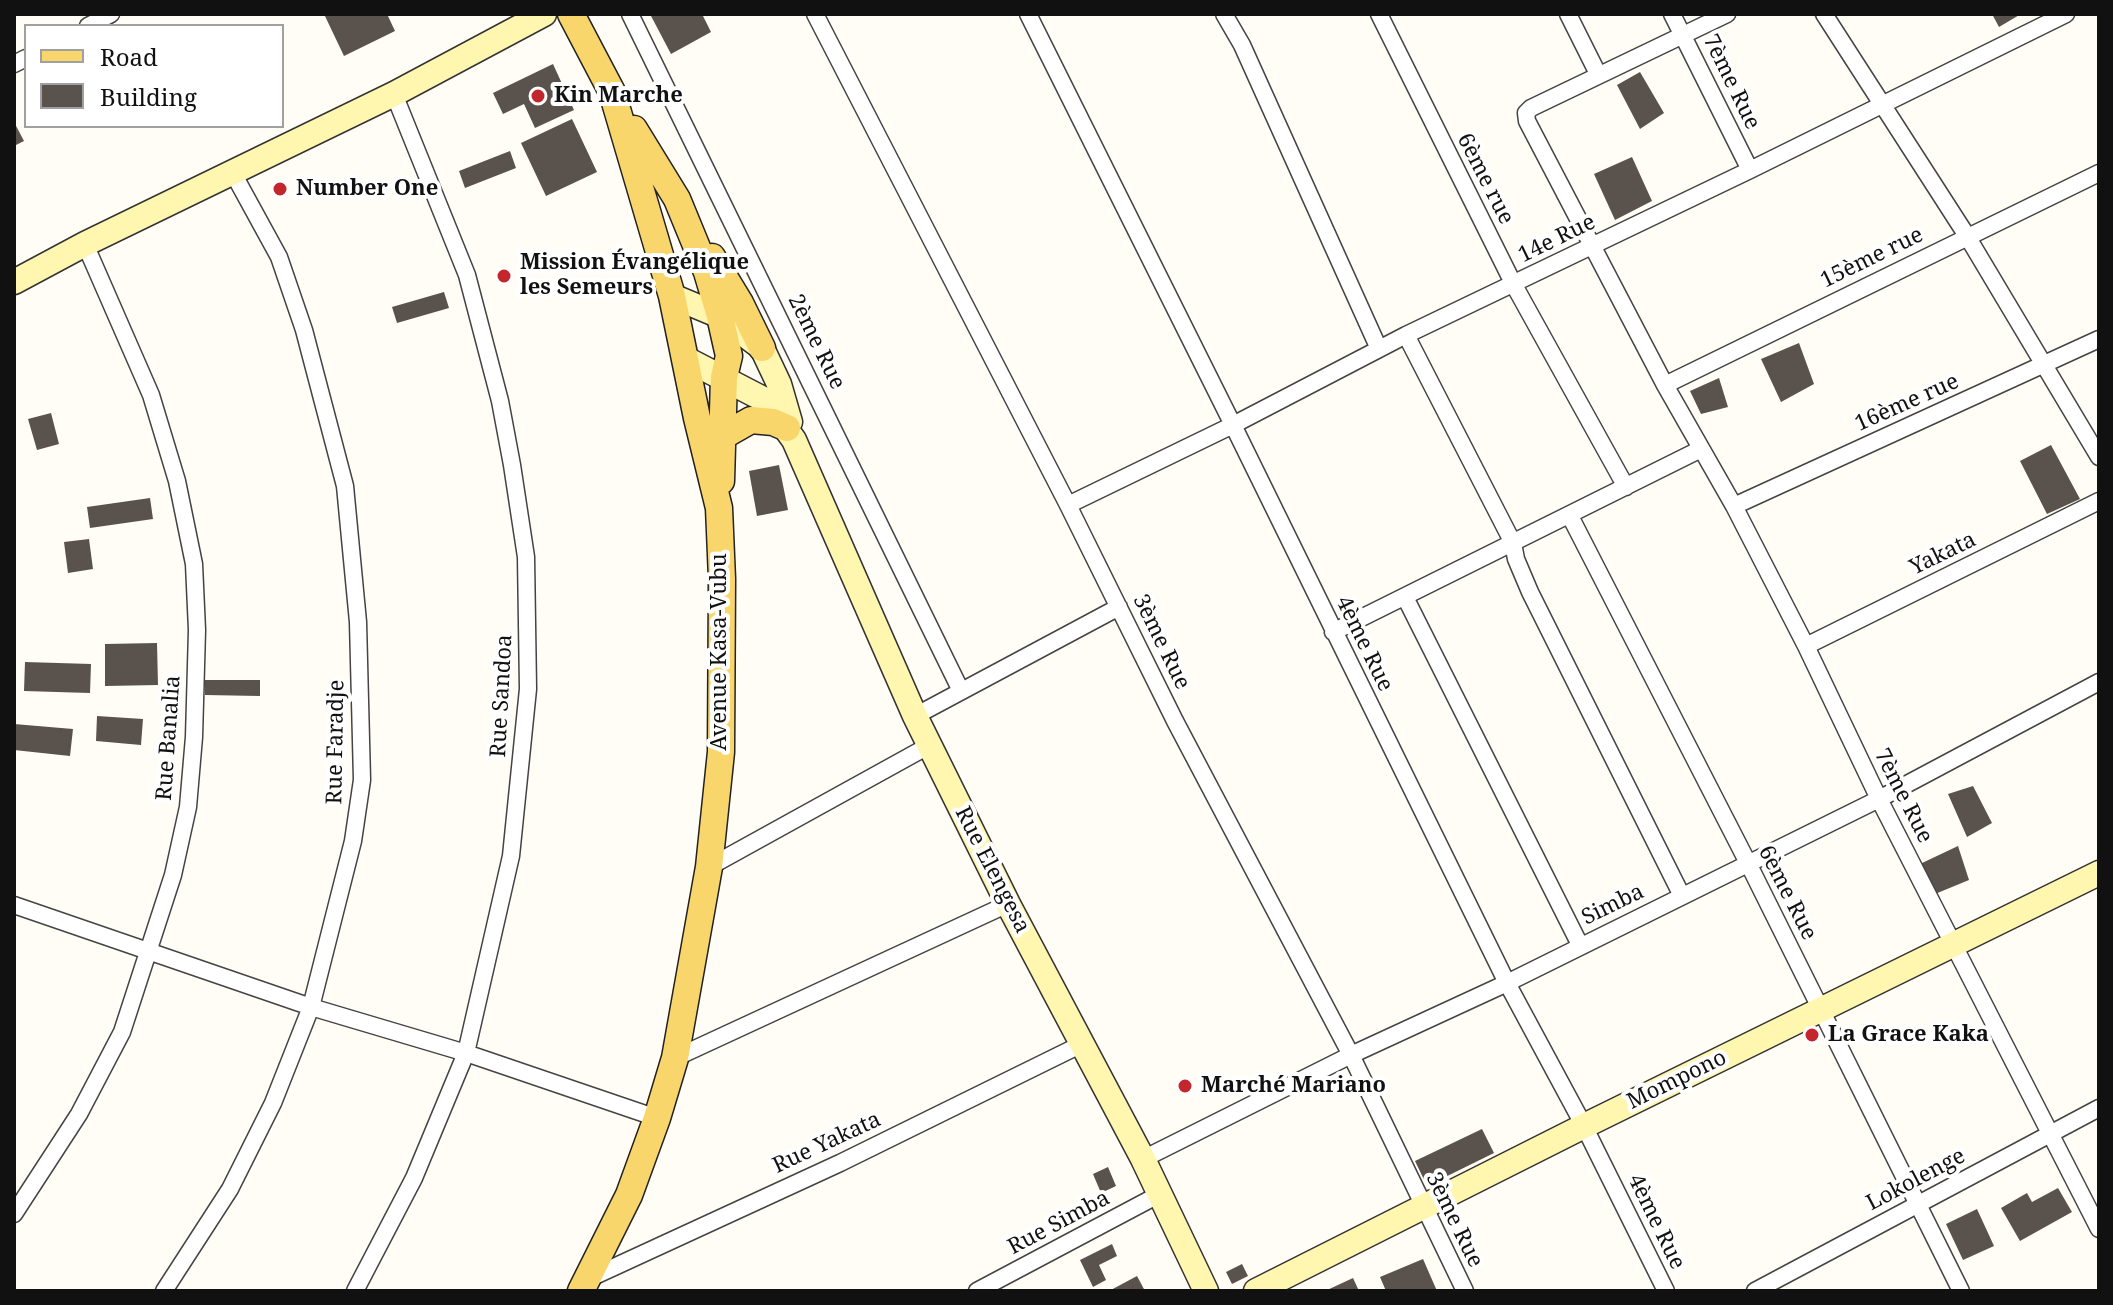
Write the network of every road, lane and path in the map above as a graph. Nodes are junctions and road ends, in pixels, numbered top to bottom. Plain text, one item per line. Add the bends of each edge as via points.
1 (111, 14) edge
2 (544, 14) edge
3 (571, 14) edge
4 (630, 14) edge
5 (815, 14) edge
6 (1028, 14) edge
7 (1224, 14) edge
8 (1379, 14) edge
9 (1568, 14) edge
10 (1672, 14) edge
11 (1727, 14) edge
12 (1824, 14) edge
13 (2066, 14) edge
14 (92, 24) edge
15 (1682, 34) junction
16 (1598, 74) junction
17 (612, 92) junction
18 (394, 94) junction
19 (1880, 104) junction
20 (1750, 170) junction
21 (233, 173) junction
22 (2099, 173) edge
23 (684, 215) junction
24 (1967, 236) junction
25 (85, 244) junction
26 (1592, 246) junction
27 (14, 282) edge
28 (1514, 285) junction
29 (672, 296) junction
30 (720, 316) junction
31 (1406, 335) junction
32 (2099, 339) edge
33 (762, 348) junction
34 (1379, 349) junction
35 (686, 359) junction
36 (2044, 365) junction
37 (724, 377) junction
38 (1665, 385) junction
39 (1233, 425) junction
40 (791, 434) junction
41 (723, 436) junction
42 (1701, 449) junction
43 (2099, 457) edge
44 (1626, 487) junction
45 (2099, 501) edge
46 (1068, 505) junction
47 (1734, 506) junction
48 (719, 508) junction
49 (1570, 516) junction
50 (1513, 543) junction
51 (1405, 597) junction
52 (1119, 607) junction
53 (1333, 632) junction
54 (1806, 646) junction
55 (2099, 682) edge
56 (961, 691) junction
57 (915, 716) junction
58 (930, 745) junction
59 (1879, 799) junction
60 (1748, 863) junction
61 (709, 867) junction
62 (2099, 873) edge
63 (1682, 896) junction
64 (1008, 904) junction
65 (14, 905) edge
66 (1954, 943) junction
67 (1580, 945) junction
68 (148, 952) junction
69 (1507, 983) junction
70 (311, 1007) junction
71 (1821, 1009) junction
72 (1084, 1043) junction
73 (466, 1053) junction
74 (1351, 1055) junction
75 (675, 1058) junction
76 (2099, 1108) edge
77 (657, 1118) junction
78 (1584, 1126) junction
79 (2049, 1134) junction
80 (1143, 1159) junction
81 (1160, 1194) junction
82 (1916, 1204) junction
83 (1423, 1207) junction
84 (14, 1214) edge
85 (2099, 1229) edge
86 (584, 1285) edge
87 (164, 1291) edge
88 (355, 1291) edge
89 (977, 1291) edge
90 (1206, 1291) edge
91 (1256, 1291) edge
92 (1465, 1291) edge
93 (1666, 1291) edge
94 (1755, 1291) edge
95 (1961, 1291) edge

1 - 14 street
2 - 18 street
3 - 17 main road, Avenue Kasa-Vubu
4 - 56 street, 2ème Rue
5 - 46 street, 3ème Rue
6 - 39 street, 4ème Rue
7 - 34 street
8 - 28 street, 6ème rue
9 - 16 street
10 - 15 street, 7ème Rue
11 - 15 street
12 - 19 street
13 - 19 street, 14e Rue
15 - 16 street
15 - 20 street, 7ème Rue
16 - 26 street, 7ème Rue via 1526,113
17 - 23 main road
17 - 29 main road, Avenue Kasa-Vubu
18 - 21 street
18 - 73 street, Rue Sandoa via 467,275 500,401 526,557 528,689 511,856
19 - 20 street, 14e Rue
19 - 24 street
20 - 26 street, 14e Rue
21 - 25 street
21 - 70 street, Rue Faradje via 279,257 304,330 345,486 357,607 362,780 353,841
22 - 24 street, 15ème rue
23 - 30 main road
23 - 33 main road
24 - 36 street
24 - 38 street, 15ème rue
25 - 27 street
25 - 68 street, Rue Banalia via 151,395 194,564 197,656 188,807
26 - 28 street, 14e Rue
26 - 38 street, 7ème Rue
28 - 31 street, 14e Rue
28 - 44 street, 6ème rue
29 - 30 street
29 - 35 main road, Avenue Kasa-Vubu
30 - 33 street
30 - 37 main road via 729,356
31 - 34 street, 14e Rue
31 - 50 street
32 - 36 street, 16ème rue
33 - 40 street via 779,384
34 - 39 street, 14e Rue
35 - 37 street
35 - 48 main road, Avenue Kasa-Vubu
36 - 43 street
36 - 47 street, 16ème rue
37 - 40 street via 765,400
37 - 41 main road
38 - 42 street, 7ème Rue
39 - 46 street, 14e Rue
39 - 53 street, 4ème Rue
40 - 41 main road via 773,422 751,420
40 - 57 street, Rue Elengesa
41 - 48 main road
42 - 44 street
42 - 47 street, 7ème Rue
44 - 49 street
45 - 54 street, Yakata
46 - 52 street, 3ème Rue
47 - 54 street, 7ème Rue
48 - 61 main road, Avenue Kasa-Vubu via 721,752
49 - 50 street
49 - 60 street, 6ème Rue
50 - 51 street
50 - 63 street via 1537,605
51 - 53 street
51 - 67 street
52 - 56 street
52 - 74 street, 3ème Rue
53 - 69 street, 4ème Rue
54 - 59 street, 7ème Rue
55 - 59 street, Simba
56 - 57 street
57 - 58 street, Rue Elengesa
58 - 61 street
58 - 64 street, Rue Elengesa
59 - 60 street, Simba
59 - 66 street, 7ème Rue
60 - 63 street, Simba
60 - 71 street, 6ème Rue
61 - 75 main road, Avenue Kasa-Vubu
62 - 66 street, Mompono
63 - 67 street, Simba
64 - 72 street, Rue Elengesa
64 - 75 street
65 - 68 street
66 - 71 street, Mompono
66 - 79 street, 7ème Rue
67 - 69 street, Simba
68 - 70 street
68 - 84 street, Rue Banalia via 122,1032 79,1114
69 - 74 street, Simba
69 - 78 street, 4ème Rue
70 - 73 street
70 - 87 street, Rue Faradje via 273,1103 230,1189
71 - 78 street, Mompono
71 - 82 street, 6ème Rue
72 - 80 street, Rue Elengesa
72 - 86 street, Rue Yakata
73 - 77 street
73 - 88 street, Rue Sandoa via 414,1178
74 - 80 street, Simba
74 - 83 street, 3ème Rue
75 - 77 main road, Avenue Kasa-Vubu
76 - 79 street, Lokolenge
77 - 86 main road, Avenue Kasa-Vubu via 629,1195
78 - 83 street, Mompono
78 - 93 street, 4ème Rue
79 - 82 street, Lokolenge
79 - 85 street, 7ème Rue
80 - 81 street, Rue Elengesa
81 - 89 street, Rue Simba
81 - 90 street, Rue Elengesa
82 - 94 street, Lokolenge
82 - 95 street, 6ème Rue
83 - 91 street, Mompono
83 - 92 street, 3ème Rue

